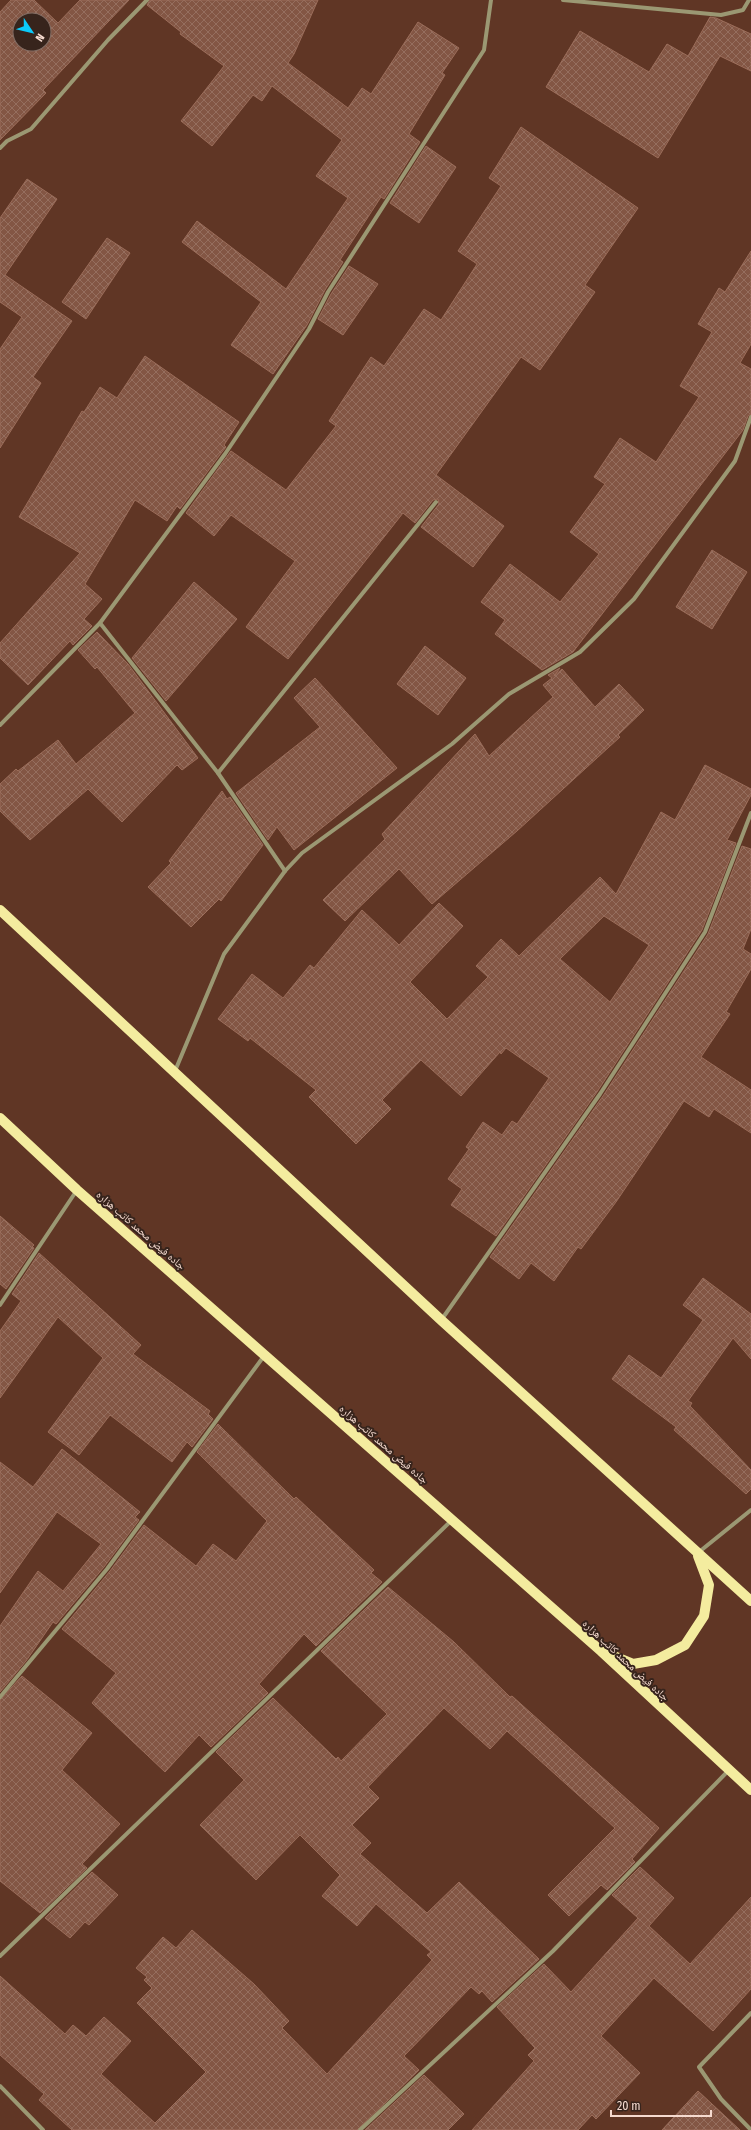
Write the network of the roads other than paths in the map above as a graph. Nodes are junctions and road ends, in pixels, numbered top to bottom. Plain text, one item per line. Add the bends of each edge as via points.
1 (147, 0) edge
2 (491, 0) edge
3 (563, 0) edge
4 (749, 0) edge
5 (0, 148) edge
6 (751, 417) edge
7 (436, 502) dead end
8 (100, 623) junction
9 (0, 725) edge
10 (218, 773) junction
11 (751, 813) edge
12 (285, 870) junction
13 (0, 910) edge
14 (175, 1071) junction
15 (0, 1118) edge
16 (77, 1190) junction
17 (0, 1305) edge
18 (441, 1320) junction
19 (265, 1354) junction
20 (751, 1510) edge
21 (452, 1519) junction
22 (697, 1554) junction
23 (751, 1601) edge
24 (600, 1651) junction
25 (0, 1697) edge
26 (728, 1771) junction
27 (751, 1790) edge
28 (0, 1956) edge
29 (751, 2013) edge
30 (0, 2086) edge
31 (43, 2130) edge
32 (360, 2130) edge
33 (751, 2130) edge

1 - 5 street via 108,40 31,129
2 - 8 street via 484,50 328,292 309,328 225,454
3 - 4 street via 721,15 743,10
6 - 12 street via 735,461 634,599 580,652 510,694 452,744 302,853
7 - 10 street
8 - 9 street
8 - 10 street
10 - 12 street
11 - 18 street via 705,932 600,1094
12 - 14 street via 224,954
13 - 14 main road
14 - 18 main road
15 - 16 main road, جاده فیض محمد کاتب هزاره
16 - 17 street
16 - 19 main road, جاده فیض محمد کاتب هزاره
18 - 22 main road
19 - 21 main road, جاده فیض محمد کاتب هزاره
19 - 25 street via 106,1569
20 - 22 street
21 - 24 main road, جاده فیض محمد کاتب هزاره
21 - 28 street
22 - 23 main road
22 - 24 main road via 709,1585 704,1616 685,1645 656,1660 633,1664
24 - 26 main road, جاده فیض محمد کاتب هزاره
26 - 27 main road, جاده فیض محمد کاتب هزاره
26 - 32 street via 553,1951
29 - 33 street via 699,2067 721,2099
30 - 31 street

